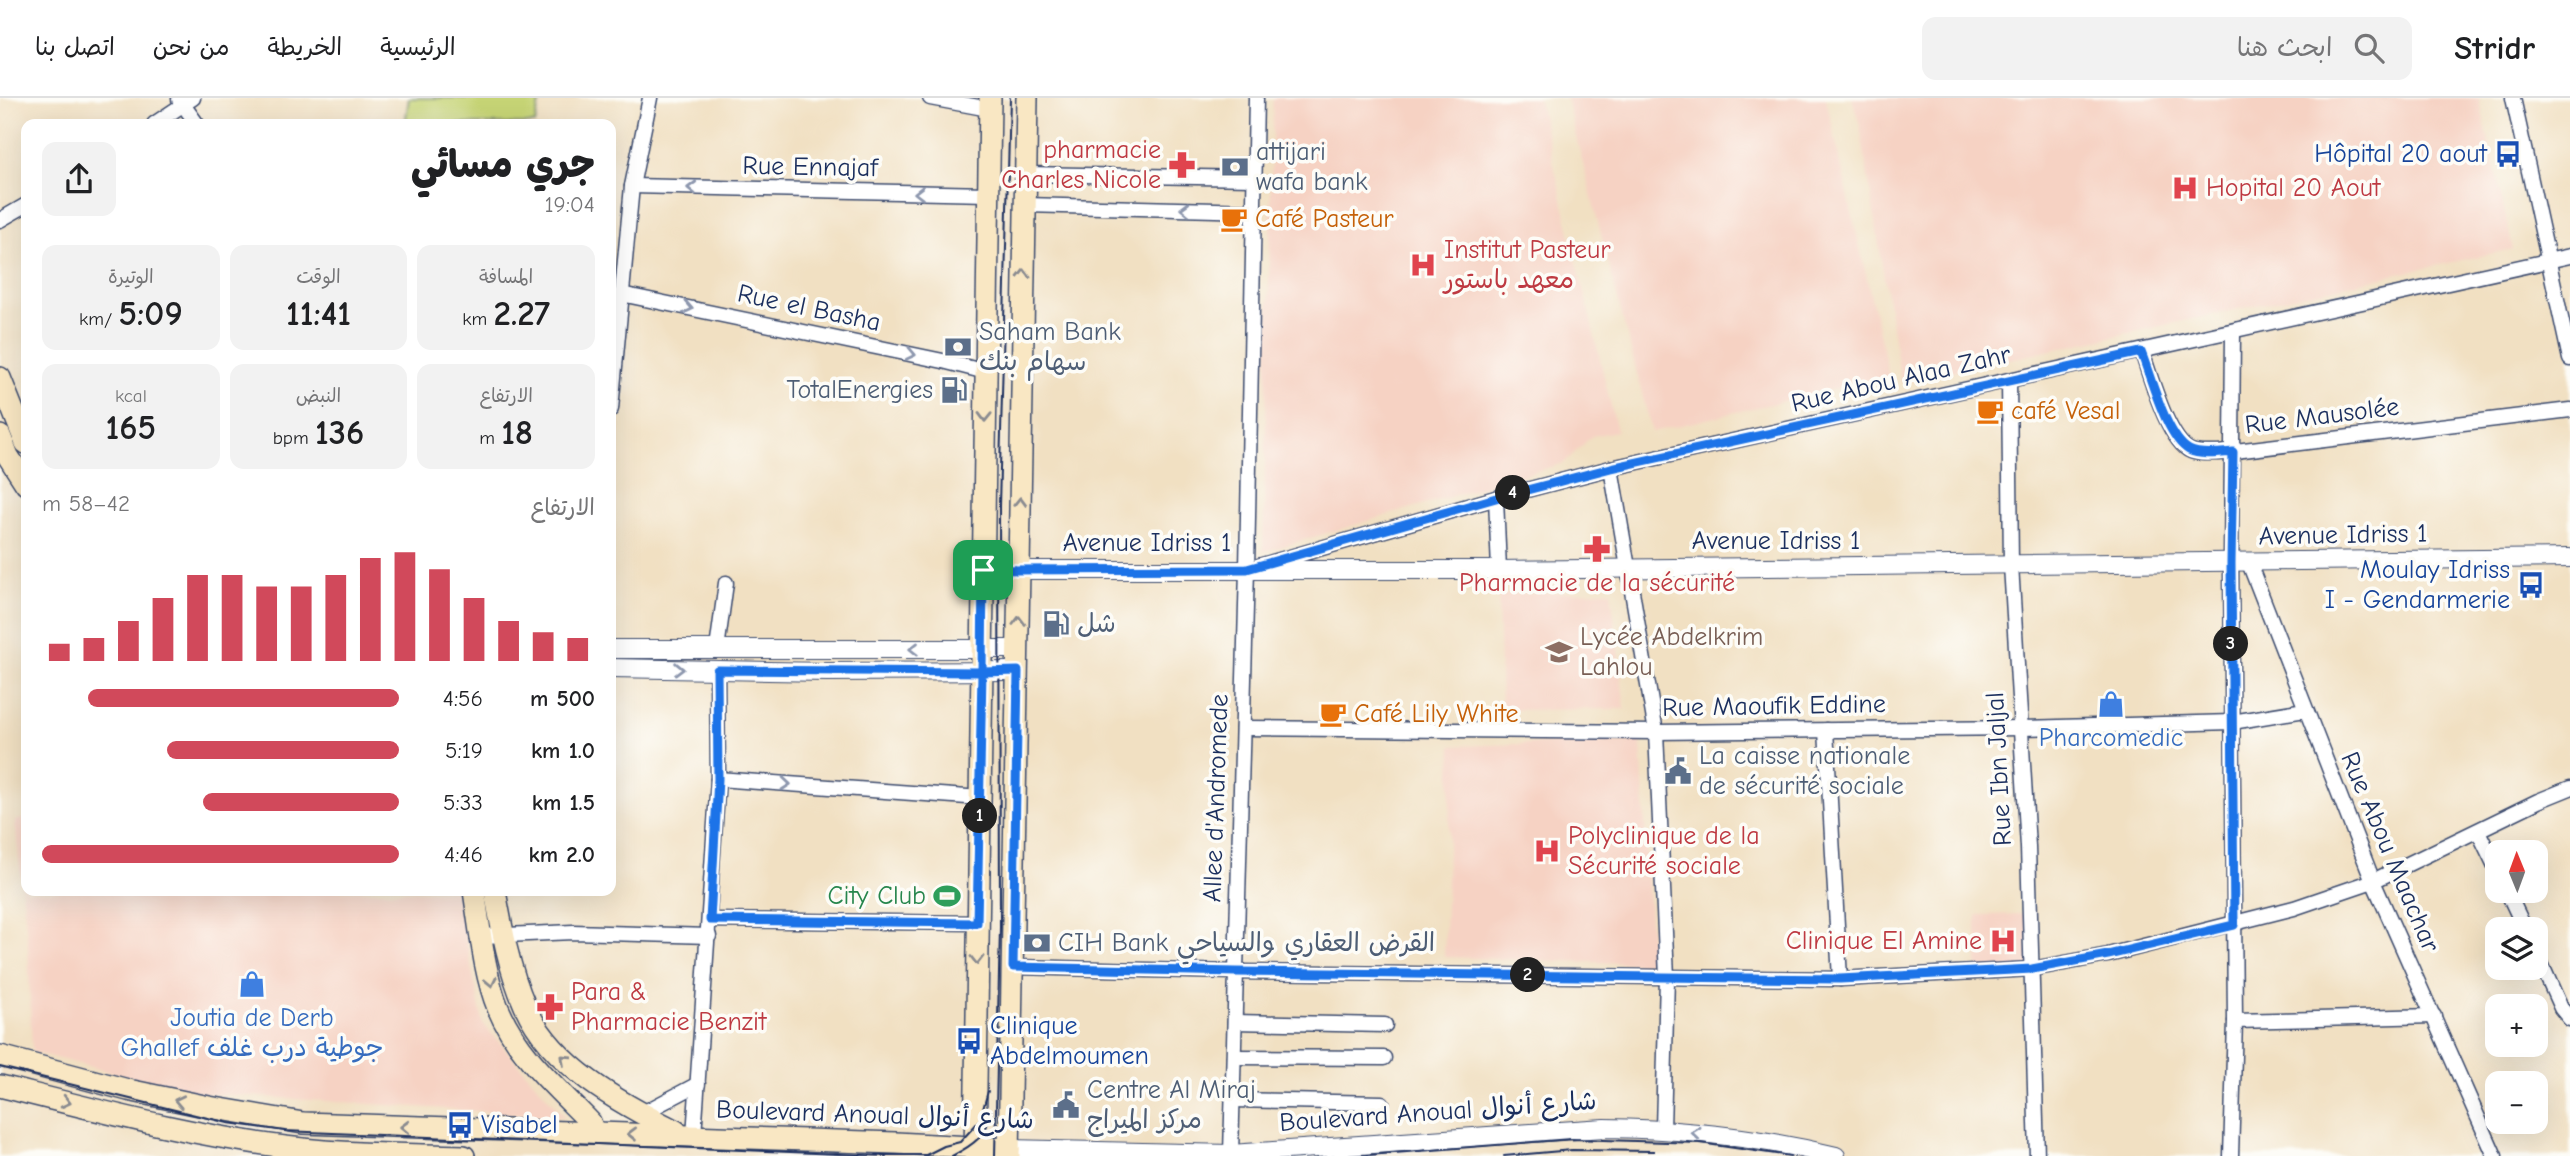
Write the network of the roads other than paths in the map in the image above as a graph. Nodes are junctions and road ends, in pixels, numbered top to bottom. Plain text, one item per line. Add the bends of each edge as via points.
1 (650, 98) edge
2 (930, 98) edge
3 (1027, 98) edge
4 (1256, 98) edge
5 (2513, 98) edge
6 (185, 100) edge
7 (989, 103) edge
8 (160, 119) edge
9 (194, 119) edge
10 (1025, 174) junction
11 (1254, 178) junction
12 (632, 186) junction
13 (988, 194) junction
14 (1025, 205) junction
15 (21, 208) edge
16 (1254, 211) junction
17 (0, 220) edge
18 (2570, 256) edge
19 (2549, 261) junction
20 (621, 294) junction
21 (2233, 332) junction
22 (616, 341) edge
23 (2141, 352) junction
24 (2570, 359) edge
25 (985, 372) junction
26 (0, 378) edge
27 (2009, 380) junction
28 (2570, 410) edge
29 (0, 436) edge
30 (15, 452) edge
31 (2233, 452) junction
32 (1611, 468) junction
33 (21, 469) edge
34 (1496, 498) junction
35 (2570, 558) edge
36 (2240, 563) junction
37 (2011, 565) junction
38 (1630, 568) junction
39 (1247, 569) junction
40 (983, 570) junction
41 (1019, 570) junction
42 (1499, 570) junction
43 (726, 583) dead end
44 (616, 649) edge
45 (717, 649) junction
46 (982, 649) junction
47 (1019, 649) junction
48 (616, 668) edge
49 (717, 670) junction
50 (1018, 671) junction
51 (982, 672) junction
52 (2305, 710) junction
53 (2232, 722) junction
54 (2021, 728) junction
55 (1243, 729) junction
56 (1826, 730) junction
57 (1656, 732) junction
58 (718, 779) junction
59 (2570, 788) edge
60 (981, 798) junction
61 (2478, 831) junction
62 (2485, 845) edge
63 (2373, 881) junction
64 (475, 896) edge
65 (496, 896) edge
66 (710, 920) junction
67 (977, 923) junction
68 (2234, 925) junction
69 (503, 934) junction
70 (482, 936) junction
71 (709, 936) junction
72 (1013, 967) junction
73 (2032, 969) junction
74 (1236, 972) junction
75 (2548, 975) edge
76 (1667, 977) junction
77 (1840, 979) junction
78 (2567, 1011) edge
79 (2434, 1016) junction
80 (2235, 1021) junction
81 (1235, 1022) junction
82 (1385, 1025) dead end
83 (0, 1056) edge
84 (1234, 1057) junction
85 (1384, 1058) dead end
86 (698, 1083) junction
87 (0, 1086) edge
88 (1233, 1100) junction
89 (1382, 1102) dead end
90 (976, 1111) junction
91 (641, 1114) junction
92 (1663, 1129) junction
93 (594, 1132) junction
94 (689, 1135) junction
95 (896, 1143) junction
96 (975, 1152) edge
97 (1009, 1152) edge
98 (1231, 1154) edge
99 (464, 1156) edge
100 (1836, 1156) edge
101 (2037, 1156) edge
102 (2231, 1156) edge
103 (2495, 1156) edge

1 - 12 street
2 - 7 street
3 - 10 main road
4 - 11 street, Allee d'Andromede
5 - 19 street
6 - 8 street
6 - 9 street
7 - 13 main road
10 - 11 street
10 - 14 main road
11 - 16 street, Allee d'Andromede
13 -> 12 street, Rue Ennajaf
12 - 20 street
13 - 25 main road
16 -> 14 street
41 -> 14 main road
15 - 17 street
16 - 39 street, Allee d'Andromede
18 - 19 street, Rue Abou Alaa Zahr
19 - 21 street, Rue Abou Alaa Zahr
19 - 24 street
20 - 22 street
20 -> 25 street, Rue el Basha
21 - 23 street, Rue Abou Alaa Zahr
21 - 31 street
23 - 27 street, Rue Abou Alaa Zahr
23 - 31 street, Rue Mausolée via 2179,440 2190,451
25 -> 40 main road
26 - 30 main road
27 - 32 street, Rue Abou Alaa Zahr
27 - 37 street, Rue Ibn Jaljal
28 - 31 street, Rue Mausolée
29 - 30 main road
30 - 33 main road
31 - 36 street
32 - 34 street, Rue Abou Alaa Zahr
32 - 38 street
34 - 39 street, Rue Abou Alaa Zahr
34 - 42 street
35 - 36 street, Avenue Idriss 1
36 - 37 street, Avenue Idriss 1
36 - 52 street, Rue Abou Maachar
36 - 53 street
37 - 38 street, Avenue Idriss 1
37 - 54 street, Rue Ibn Jaljal
38 - 42 street, Avenue Idriss 1
38 - 57 street
39 - 41 street, Avenue Idriss 1
39 - 42 street, Avenue Idriss 1
39 - 55 street, Allee d'Andromede
40 - 41 street, Avenue Idriss 1
40 - 46 main road
47 -> 41 main road
43 - 45 street
44 - 45 street
46 -> 45 street
46 - 47 street
46 - 51 main road
47 - 50 main road
48 -> 49 street
49 - 51 street
49 - 58 street
50 - 51 street
50 - 72 main road
51 - 60 main road
52 - 53 street, Rue Maoufik Eddine
52 - 63 street, Rue Abou Maachar
53 - 54 street, Rue Maoufik Eddine
53 - 68 street
54 - 56 street, Rue Maoufik Eddine
54 - 73 street, Rue Ibn Jaljal
55 - 57 street, Rue Maoufik Eddine
55 - 74 street, Allee d'Andromede
56 - 57 street, Rue Maoufik Eddine
56 - 77 street
57 - 76 street
58 -> 60 street
58 - 66 street
59 - 61 street
60 - 67 main road
61 - 62 street
61 - 63 street
63 - 68 street
63 - 79 street, Rue Abou Maachar
64 - 70 main road
65 - 69 main road
66 - 67 street
66 - 71 street
67 -> 90 main road
68 - 73 street
68 - 80 street
69 - 70 street
69 - 71 street
91 -> 69 main road via 574,1068 540,1032 516,983
70 -> 93 main road via 504,1021 535,1067 590,1122
71 - 86 street
72 - 74 street
72 - 97 main road
73 - 77 street
73 - 101 street, Rue Ibn Jaljal
74 - 76 street
74 - 81 street, Allee d'Andromede
75 - 78 street
76 - 77 street
76 - 92 street
79 - 80 street
79 - 103 street, Rue Abou Maachar
80 - 102 street
81 - 82 street
81 - 84 street, Allee d'Andromede
93 -> 83 main road, Boulevard Anoual شارع أنوال via 291,1122 128,1090
84 - 85 street
84 - 88 street, Allee d'Andromede
86 - 91 street
86 - 94 street
87 -> 99 main road via 210,1135 304,1149
88 - 89 street
88 - 98 street, Allee d'Andromede
90 - 95 main road via 950,1135
90 - 96 main road
91 - 94 main road
92 - 98 street, Boulevard Anoual شارع أنوال via 1604,1128
100 -> 92 street, Boulevard Anoual شارع أنوال via 1731,1136
94 -> 93 main road, Boulevard Anoual شارع أنوال
94 - 95 main road, Boulevard Anoual شارع أنوال
95 - 96 main road, Boulevard Anoual شارع أنوال
96 - 97 main road, Boulevard Anoual شارع أنوال
97 - 98 street, Boulevard Anoual شارع أنوال

